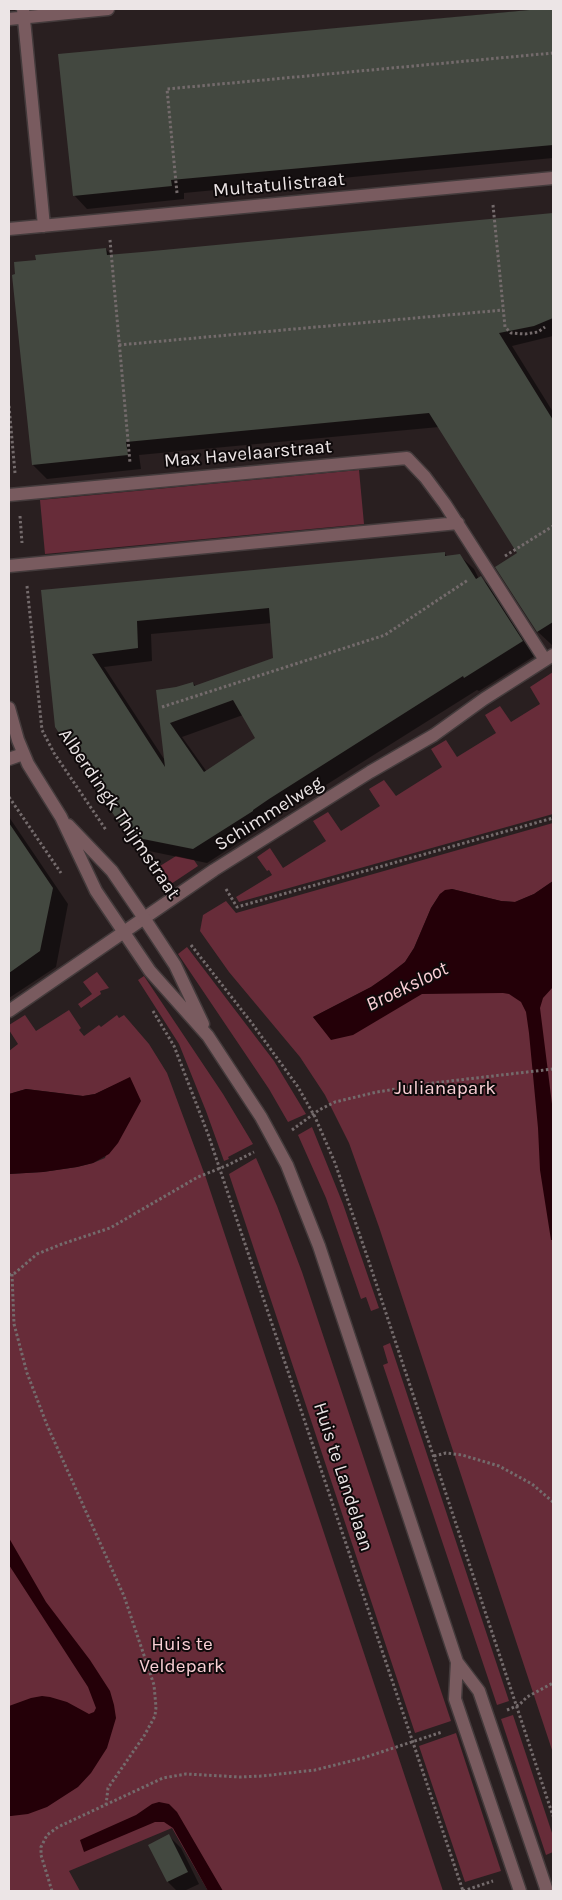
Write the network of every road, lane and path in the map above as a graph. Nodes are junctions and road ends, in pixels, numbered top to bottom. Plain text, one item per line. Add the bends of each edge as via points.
1 (108, 9) edge
2 (23, 13) edge
3 (9, 19) edge
4 (553, 53) edge
5 (176, 178) dead end
6 (553, 178) edge
7 (494, 224) dead end
8 (44, 226) junction
9 (9, 229) edge
10 (112, 265) dead end
11 (503, 310) junction
12 (545, 326) dead end
13 (119, 345) junction
14 (9, 406) edge
15 (128, 439) dead end
16 (13, 495) edge
17 (458, 523) junction
18 (553, 526) edge
19 (516, 550) dead end
20 (24, 564) junction
21 (9, 566) edge
22 (474, 576) dead end
23 (549, 658) edge
24 (162, 707) dead end
25 (9, 708) edge
26 (24, 754) junction
27 (9, 759) edge
28 (60, 817) junction
29 (553, 818) edge
30 (109, 835) dead end
31 (214, 870) junction
32 (144, 918) junction
33 (124, 932) junction
34 (187, 941) dead end
35 (9, 1010) edge
36 (208, 1036) junction
37 (552, 1069) edge
38 (530, 1072) dead end
39 (186, 1075) dead end
40 (12, 1274) dead end
41 (434, 1456) junction
42 (553, 1502) edge
43 (457, 1662) junction
44 (553, 1682) edge
45 (517, 1706) junction
46 (412, 1742) junction
47 (106, 1805) junction
48 (553, 1816) edge
49 (52, 1891) edge
50 (463, 1891) edge
51 (520, 1891) edge
52 (546, 1891) edge

1 - 2 street
2 - 3 street
2 - 8 street
4 - 5 path via 167,89
6 - 8 street, Multatulistraat
7 - 11 path
8 - 9 street, Multatulistraat
10 - 13 path
11 - 12 path via 505,326 511,333 531,334
11 - 13 path
13 - 15 path
14 - 16 path, Alberdingk Thijmstraat
16 - 17 street, Max Havelaarstraat via 407,458 435,489
16 - 20 path, Alberdingk Thijmstraat
17 - 20 street
17 - 23 street, Max Havelaarstraat
18 - 19 path
20 - 21 street
20 - 30 path, Alberdingk Thijmstraat via 42,730
22 - 24 path via 385,635
23 - 31 street, Schimmelweg via 434,735
25 - 26 street, Alberdingk Thijmstraat
26 - 27 street
26 - 28 street, Alberdingk Thijmstraat
28 - 32 street, Alberdingk Thijmstraat via 112,871
28 - 33 street, Alberdingk Thijmstraat via 87,875
29 - 31 path via 237,907
31 - 32 street, Schimmelweg
32 - 33 street, Schimmelweg
32 - 36 street, Alberdingk Thijmstraat via 175,965
33 - 35 street, Schimmelweg
33 - 36 street, Alberdingk Thijmstraat via 156,979
34 - 41 path via 275,1054 306,1100 335,1163
36 - 43 street, Alberdingk Thijmstraat via 268,1129 303,1203
37 - 38 path
39 - 46 path, Huis te Landelaan
40 - 47 path via 14,1324 27,1373 124,1596 155,1691 155,1716 108,1788
41 - 42 path via 446,1453 462,1455 499,1466 532,1484
41 - 45 path
43 - 51 street via 455,1699
43 - 52 street via 480,1690
44 - 45 path
45 - 48 path
46 - 47 path via 315,1770 254,1777 169,1776
46 - 50 path, Huis te Landelaan
47 - 49 path via 47,1835 41,1855

